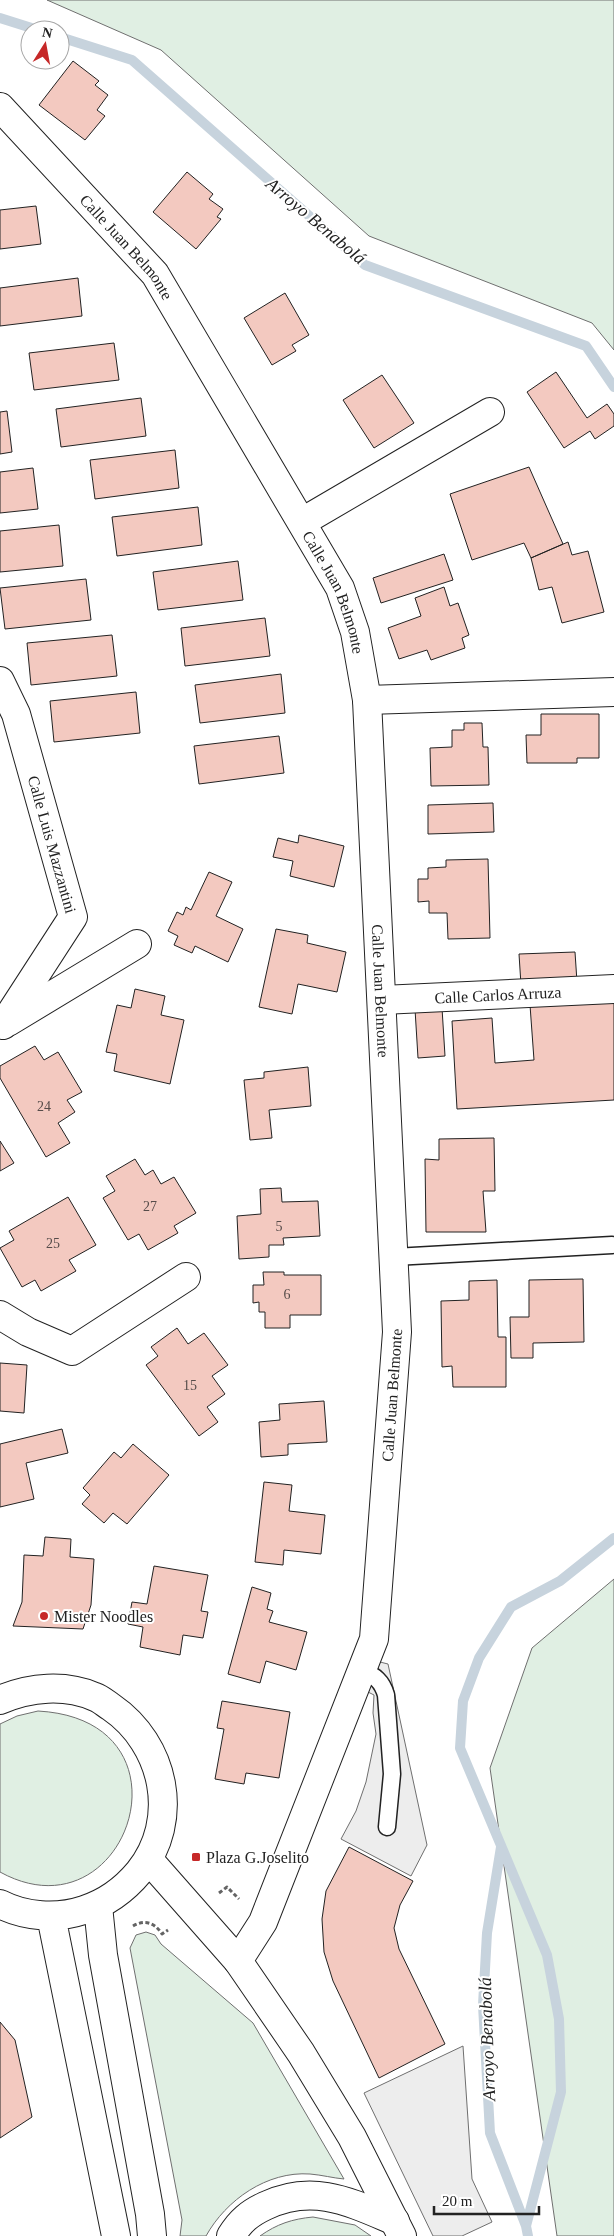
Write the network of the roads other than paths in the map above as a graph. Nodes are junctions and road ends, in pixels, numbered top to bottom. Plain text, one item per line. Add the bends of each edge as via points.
1 (0, 107) edge
2 (490, 412) dead end
3 (302, 522) junction
4 (0, 681) edge
5 (614, 692) edge
6 (368, 700) junction
7 (138, 944) dead end
8 (614, 989) edge
9 (382, 1000) junction
10 (1, 1026) edge
11 (612, 1245) dead end
12 (394, 1257) junction
13 (186, 1276) dead end
14 (0, 1314) edge
15 (362, 1670) junction
16 (0, 1700) edge
17 (387, 1827) dead end
18 (149, 1860) junction
19 (0, 1904) edge
20 (98, 1906) junction
21 (51, 1916) junction
22 (238, 1960) junction
23 (399, 2229) edge
24 (116, 2236) edge
25 (152, 2236) edge
26 (231, 2236) edge

1 - 3 main road, Calle Juan Belmonte via 155,274
2 - 3 main road
3 - 6 main road, Calle Juan Belmonte via 340,588 355,632
4 - 10 main road, Calle Luis Mazzantini via 16,714 73,917
5 - 6 main road
6 - 9 main road, Calle Juan Belmonte
7 - 10 main road, Calle Luis Mazzantini
8 - 9 main road, Calle Carlos Arruza
9 - 12 main road, Calle Juan Belmonte
11 - 12 lane
12 - 15 main road, Calle Juan Belmonte via 397,1332 374,1638
13 - 14 main road via 72,1352 28,1332
15 - 17 lane via 380,1681 386,1695 392,1774
15 - 22 main road, Calle Juan Belmonte via 263,1922
16 - 18 main road via 20,1691 58,1688 96,1697 128,1718 151,1749 163,1785 162,1823
18 - 20 main road via 127,1887
18 - 22 main road
19 - 21 main road via 14,1911
20 - 21 main road
20 - 25 main road via 103,1955
21 - 24 main road
22 - 23 main road via 301,2053 347,2129
23 - 26 main road via 349,2202 314,2194 280,2199 248,2214

